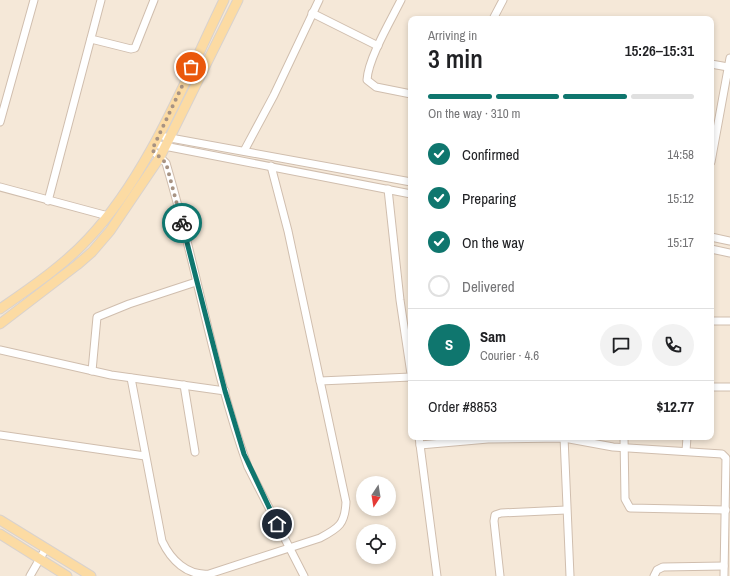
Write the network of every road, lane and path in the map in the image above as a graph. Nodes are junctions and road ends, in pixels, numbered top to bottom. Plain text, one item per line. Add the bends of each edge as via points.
1 (34, 0) edge
2 (101, 0) edge
3 (154, 0) edge
4 (224, 0) edge
5 (238, 0) edge
6 (319, 0) edge
7 (402, 0) edge
8 (503, 0) edge
9 (312, 13) junction
10 (495, 16) edge
11 (91, 39) junction
12 (378, 46) junction
13 (730, 58) edge
14 (714, 65) edge
15 (728, 67) junction
16 (408, 93) edge
17 (0, 122) edge
18 (159, 135) junction
19 (714, 140) edge
20 (167, 142) junction
21 (153, 147) junction
22 (244, 152) junction
23 (160, 156) junction
24 (271, 166) junction
25 (408, 181) edge
26 (0, 187) edge
27 (388, 189) junction
28 (408, 193) edge
29 (48, 201) junction
30 (108, 216) junction
31 (714, 238) edge
32 (730, 241) edge
33 (714, 250) edge
34 (730, 253) edge
35 (196, 282) junction
36 (0, 309) edge
37 (714, 321) edge
38 (730, 321) edge
39 (0, 324) edge
40 (0, 350) edge
41 (408, 355) edge
42 (92, 371) junction
43 (408, 375) edge
44 (131, 378) junction
45 (320, 381) junction
46 (184, 385) junction
47 (714, 386) edge
48 (730, 388) edge
49 (225, 391) junction
50 (0, 436) edge
51 (419, 440) edge
52 (469, 440) edge
53 (564, 440) edge
54 (576, 440) edge
55 (624, 440) edge
56 (687, 440) edge
57 (420, 445) junction
58 (624, 448) junction
59 (686, 451) junction
60 (195, 452) dead end
61 (145, 456) junction
62 (566, 510) junction
63 (726, 510) junction
64 (0, 520) edge
65 (0, 534) edge
66 (46, 548) junction
67 (289, 549) junction
68 (40, 559) junction
69 (724, 566) junction
70 (30, 576) edge
71 (67, 576) edge
72 (91, 576) edge
73 (304, 576) edge
74 (437, 576) edge
75 (500, 576) edge
76 (570, 576) edge
77 (654, 576) edge
78 (724, 576) edge

1 - 17 street
2 - 11 street
3 - 11 street via 135,48
4 - 18 main road
5 - 20 main road
6 - 9 street
7 - 12 street
8 - 10 street
9 - 12 street
9 - 22 street
11 - 29 street
12 - 16 street via 367,80 376,88
13 - 15 street
14 - 15 street
15 - 19 street
18 - 20 street
18 - 21 main road
20 - 21 street
20 - 22 street
20 - 23 main road
20 - 24 street
21 - 23 street
21 - 30 main road
22 - 25 street
23 - 35 street via 166,163
23 - 39 main road via 110,231 92,252
24 - 27 street
24 - 45 street via 288,231
26 - 29 street
27 - 28 street
27 - 41 street
29 - 30 street
30 - 36 main road via 78,249
31 - 32 street
33 - 34 street
35 - 42 street via 97,317
35 - 49 street
37 - 38 street
40 - 42 street
42 - 44 street
43 - 45 street
44 - 46 street
44 - 61 street
45 - 67 street via 346,502 345,513 342,524 333,532
46 - 49 street
46 - 60 street
47 - 48 street
49 - 67 street via 248,467
50 - 61 street
51 - 57 street
52 - 57 street
53 - 62 street
54 - 58 street
55 - 58 street
56 - 59 street
57 - 74 street
58 - 59 street
58 - 63 street via 625,499 630,508
59 - 63 street via 725,456
61 - 67 street via 162,541 176,562 189,572 199,576 209,574
62 - 75 street via 496,515 494,521
62 - 76 street
63 - 69 street
64 - 66 main road
65 - 68 main road
66 - 68 street
66 - 72 main road
67 - 73 street
68 - 70 street
68 - 71 main road
69 - 77 street via 663,566
69 - 78 street

